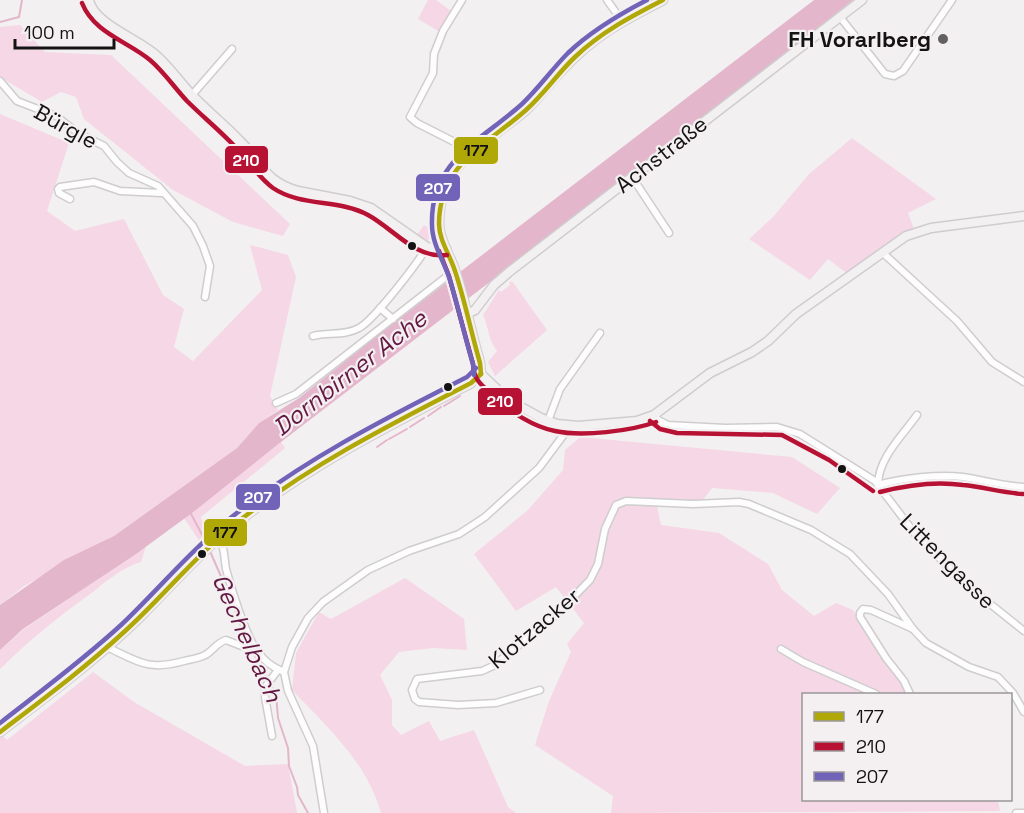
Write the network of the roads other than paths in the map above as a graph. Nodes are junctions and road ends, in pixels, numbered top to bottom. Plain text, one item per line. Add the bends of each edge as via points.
1 (89, 0) edge
2 (462, 0) edge
3 (607, 0) edge
4 (663, 0) edge
5 (862, 0) edge
6 (952, 0) edge
7 (840, 17) junction
8 (622, 21) junction
9 (232, 49) dead end
10 (0, 81) edge
11 (192, 95) junction
12 (472, 151) junction
13 (632, 177) junction
14 (162, 193) junction
15 (70, 198) dead end
16 (1024, 216) edge
17 (669, 233) dead end
18 (427, 246) junction
19 (446, 248) junction
20 (883, 253) junction
21 (456, 272) junction
22 (205, 297) dead end
23 (380, 308) junction
24 (466, 310) junction
25 (393, 319) junction
26 (600, 333) dead end
27 (313, 336) dead end
28 (481, 374) junction
29 (1024, 382) edge
30 (276, 403) dead end
31 (654, 415) junction
32 (917, 415) dead end
33 (548, 421) junction
34 (569, 425) junction
35 (878, 485) junction
36 (1024, 487) edge
37 (219, 537) junction
38 (913, 629) junction
39 (1024, 632) edge
40 (107, 647) junction
41 (781, 649) dead end
42 (256, 651) junction
43 (281, 671) junction
44 (540, 690) dead end
45 (874, 693) edge
46 (910, 693) edge
47 (1024, 712) edge
48 (0, 732) edge
49 (272, 736) dead end
50 (324, 813) edge
51 (1016, 813) edge
52 (1024, 813) edge

1 - 11 street via 97,15 144,45
2 - 12 street via 442,31 434,54 433,73 410,117
3 - 8 street
4 - 8 street
5 - 7 street, Achstraße
6 - 7 street via 903,71 894,76 885,74
7 - 13 street, Achstraße
8 - 12 street via 579,53 528,108
9 - 11 street
10 - 14 street, Bürgle via 17,101 56,116 104,146 129,173 158,186
11 - 18 street via 245,146 272,179 287,188 371,208
12 - 19 street via 452,174 443,194 439,225
13 - 17 street
13 - 24 street, Achstraße via 509,272 475,310
14 - 15 street, Bürgle via 120,191 94,182 58,189
14 - 22 street, Bürgle via 193,226 203,246 210,266
16 - 20 street via 925,229 906,236
18 - 19 street
18 - 23 street
19 - 21 street
20 - 29 street via 957,321 992,362
20 - 31 street via 796,314 768,341 710,373
21 - 24 street
21 - 25 street
23 - 25 street
23 - 27 street via 358,329
24 - 28 street
25 - 30 street via 296,394
26 - 33 street via 560,388
28 - 33 street via 501,394
28 - 37 street via 326,461
31 - 34 street
31 - 35 street via 668,425 777,427 793,431
32 - 35 street via 886,459
33 - 34 street
34 - 43 street via 539,468 485,517 459,534 376,566 315,609
35 - 36 street via 942,476
35 - 39 street, Littengasse via 916,535 969,587
37 - 40 street
37 - 42 street via 236,600
38 - 44 street, Klotzacker via 888,594 850,554 811,530 739,502 626,501 616,505 609,518 601,555 590,580 556,615 493,666 482,671 417,679 412,690 419,702 472,705 503,702
38 - 46 street via 871,610 863,609 860,613
38 - 47 street via 933,647 969,667 998,677
40 - 42 street via 155,666 206,654 226,640
40 - 48 street
41 - 45 street
42 - 43 street
43 - 49 street via 265,687
43 - 50 street via 313,746
51 - 52 street

